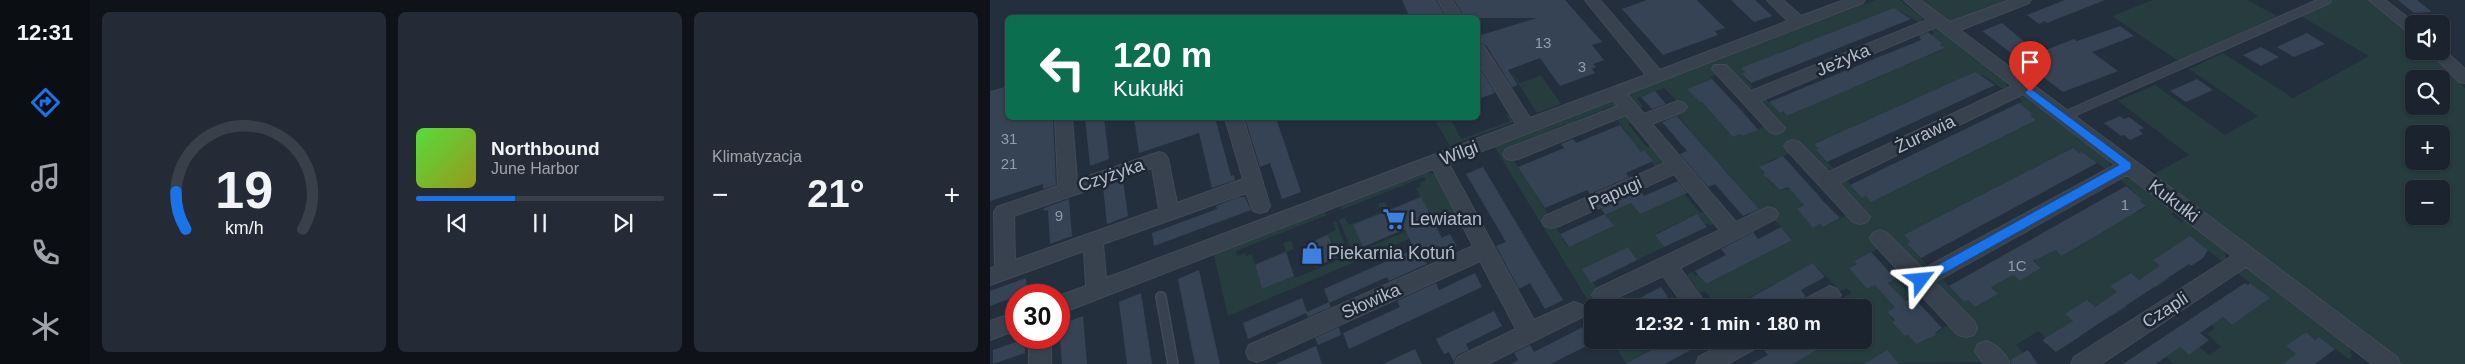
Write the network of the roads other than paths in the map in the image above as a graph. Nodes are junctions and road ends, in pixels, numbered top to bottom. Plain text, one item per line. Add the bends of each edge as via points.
1 (1445, 0) edge
2 (1592, 0) edge
3 (1774, 0) edge
4 (1858, 0) edge
5 (1911, 0) edge
6 (2024, 0) edge
7 (2326, 0) edge
8 (2376, 0) edge
9 (1454, 15) edge
10 (1798, 22) junction
11 (2405, 23) edge
12 (1942, 25) junction
13 (1480, 53) edge
14 (2447, 60) edge
15 (1720, 69) dead end
16 (1656, 76) junction
17 (2465, 77) edge
18 (2024, 87) junction
19 (1616, 92) junction
20 (1748, 99) junction
21 (1678, 107) dead end
22 (1634, 115) junction
23 (2062, 117) junction
24 (1063, 120) edge
25 (1235, 120) edge
26 (1527, 127) junction
27 (1776, 128) dead end
28 (1793, 146) dead end
29 (1512, 154) dead end
30 (1438, 161) junction
31 (1677, 165) junction
32 (2128, 166) junction
33 (1826, 181) junction
34 (1253, 183) junction
35 (1068, 190) junction
36 (1260, 206) dead end
37 (1169, 213) junction
38 (1768, 214) dead end
39 (1860, 217) dead end
40 (1552, 221) dead end
41 (1733, 232) junction
42 (1880, 238) dead end
43 (1092, 240) junction
44 (1484, 250) junction
45 (2247, 256) junction
46 (1666, 265) junction
47 (997, 274) edge
48 (1921, 280) junction
49 (1097, 291) junction
50 (1602, 295) dead end
51 (1830, 296) dead end
52 (1161, 297) dead end
53 (1691, 299) edge
54 (1824, 299) edge
55 (1070, 301) edge
56 (1574, 311) dead end
57 (1005, 325) edge
58 (1966, 328) dead end
59 (990, 331) edge
60 (1529, 333) junction
61 (1040, 349) edge
62 (1736, 349) edge
63 (1257, 352) dead end
64 (2376, 361) edge
65 (1040, 364) edge
66 (1173, 364) edge
67 (1466, 364) edge
68 (1707, 364) edge
69 (2082, 364) edge

1 - 9 street
2 - 16 street
3 - 10 street
4 - 10 street, Wilgi
5 - 12 street, Kukułki
6 - 12 street, Jeżyka
7 - 23 lane
8 - 11 street
10 - 16 street, Wilgi
12 - 18 street, Kukułki
12 - 20 street, Jeżyka
13 - 26 street
14 - 17 street
15 - 20 street
16 - 19 street, Wilgi
18 - 23 street, Kukułki
18 - 33 street, Żurawia
19 - 22 street
19 - 26 street, Wilgi
20 - 27 street
21 - 22 street
22 - 29 street
22 - 31 street
23 - 32 street, Kukułki
24 - 35 street, Czyżyka
25 - 34 street
26 - 30 street, Wilgi
28 - 33 street
30 - 44 street
30 - 49 street, Wilgi
31 - 40 street, Papugi
31 - 41 street
32 - 45 street, Kukułki
32 - 48 street
33 - 39 street
34 - 36 street
34 - 37 street, Czyżyka
35 - 37 street, Czyżyka via 1159,159
35 - 47 street, Czyżyka via 1004,212
37 - 43 street, Czyżyka
38 - 41 street
41 - 46 street
42 - 48 street
43 - 47 street, Czyżyka
43 - 49 street
44 - 60 street
44 - 63 street, Słowika
45 - 64 street, Kukułki
45 - 69 street, Czapli
46 - 50 street
46 - 53 street
48 - 58 street
49 - 55 street, Wilgi
51 - 54 street
52 - 66 lane
56 - 60 street
57 - 59 street
60 - 67 street
61 - 65 street
62 - 68 street

